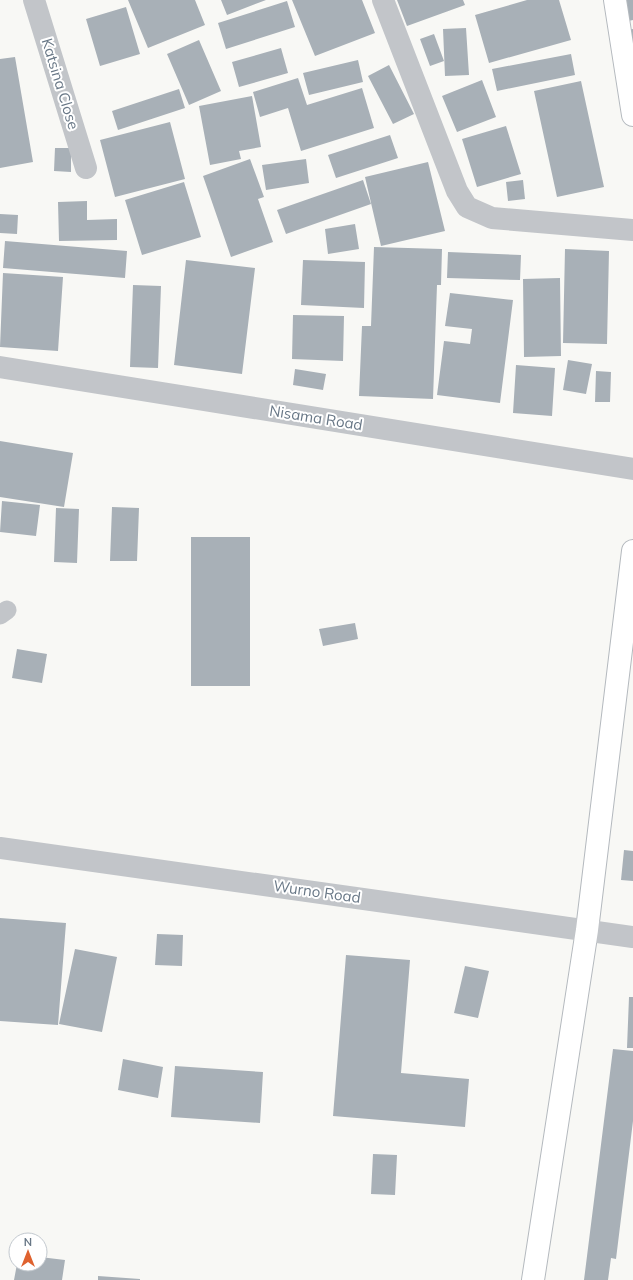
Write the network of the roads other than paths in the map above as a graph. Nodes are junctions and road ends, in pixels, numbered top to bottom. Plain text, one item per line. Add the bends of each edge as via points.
1 (34, 0) edge
2 (383, 0) edge
3 (615, 0) edge
4 (633, 115) edge
5 (86, 168) dead end
6 (633, 230) edge
7 (0, 367) edge
8 (633, 469) edge
9 (633, 551) edge
10 (0, 848) edge
11 (587, 930) junction
12 (633, 937) edge
13 (533, 1280) edge

1 - 5 street, Katsina Close
2 - 6 street via 457,191 467,207 492,218
3 - 4 street
7 - 8 street, Nisama Road
9 - 11 street
10 - 11 street, Wurno Road
11 - 12 street, Wurno Road
11 - 13 street

